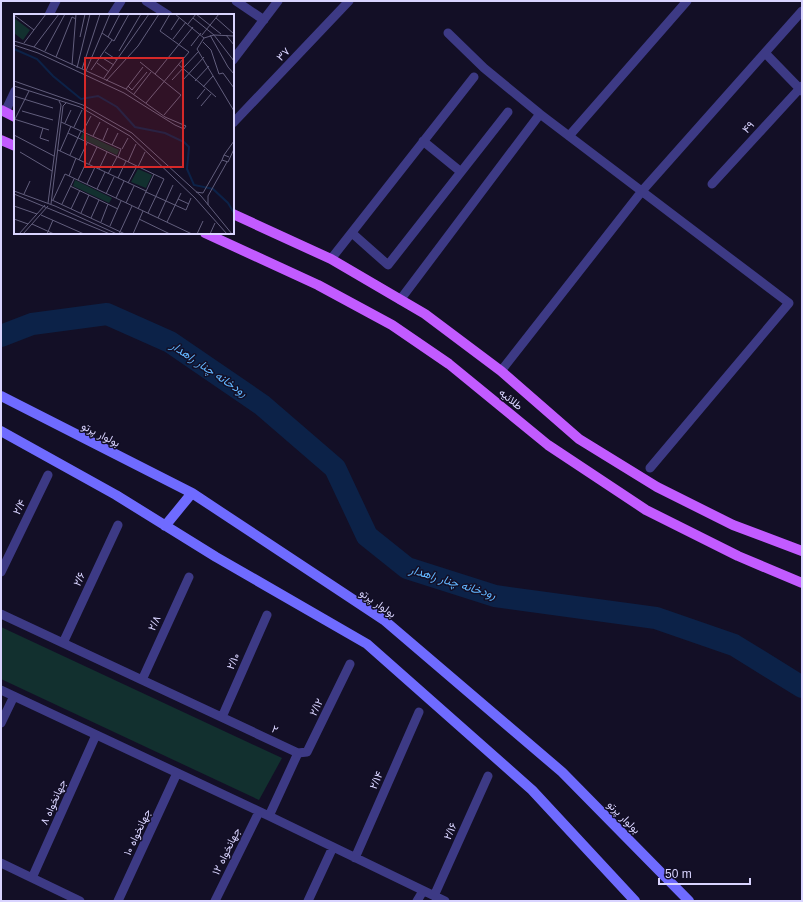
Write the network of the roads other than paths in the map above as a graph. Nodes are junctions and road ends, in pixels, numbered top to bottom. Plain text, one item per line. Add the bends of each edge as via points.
1 (56, 1) edge
2 (121, 1) edge
3 (146, 1) edge
4 (236, 1) edge
5 (278, 1) edge
6 (349, 1) edge
7 (687, 1) edge
8 (802, 11) edge
9 (50, 14) edge
10 (113, 14) edge
11 (166, 14) edge
12 (264, 20) junction
13 (448, 34) dead end
14 (766, 53) junction
15 (234, 58) edge
16 (474, 77) dead end
17 (801, 89) edge
18 (14, 94) edge
19 (508, 112) dead end
20 (7, 113) edge
21 (540, 114) junction
22 (234, 122) edge
23 (569, 136) junction
24 (1, 140) edge
25 (423, 141) junction
26 (14, 146) edge
27 (461, 172) junction
28 (712, 184) dead end
29 (642, 191) junction
30 (234, 214) edge
31 (352, 233) junction
32 (207, 234) edge
33 (331, 259) junction
34 (400, 300) junction
35 (501, 371) junction
36 (1, 396) edge
37 (1, 431) edge
38 (650, 468) dead end
39 (48, 475) dead end
40 (192, 493) junction
41 (118, 525) dead end
42 (165, 526) junction
43 (802, 551) edge
44 (1, 572) edge
45 (188, 577) dead end
46 (802, 584) edge
47 (1, 614) edge
48 (267, 615) dead end
49 (62, 642) junction
50 (350, 664) dead end
51 (142, 680) junction
52 (1, 690) edge
53 (14, 696) junction
54 (419, 712) dead end
55 (222, 717) junction
56 (1, 723) edge
57 (96, 735) junction
58 (298, 753) junction
59 (177, 773) junction
60 (488, 776) dead end
61 (259, 812) junction
62 (269, 816) junction
63 (333, 847) junction
64 (355, 858) junction
65 (1, 865) edge
66 (32, 878) junction
67 (423, 891) junction
68 (434, 896) junction
69 (80, 901) edge
70 (118, 901) edge
71 (215, 901) edge
72 (308, 901) edge
73 (417, 901) edge
74 (445, 901) edge
75 (635, 901) edge
76 (689, 901) edge

1 - 9 street
2 - 10 street
3 - 11 street
4 - 12 street
5 - 12 street
6 - 22 street, ۳۷
7 - 23 street
8 - 14 street
12 - 15 street
13 - 21 street via 484,68
14 - 17 street
14 - 29 street
16 - 25 street
17 - 28 street, ۴۹
18 - 20 street
19 - 27 street
21 - 23 street
21 - 34 street
23 - 29 street
24 - 26 main road
25 - 27 street
25 - 31 street
27 - 31 street via 388,265
29 - 35 street
29 - 38 street via 789,303
30 - 33 main road, طلائیه
31 - 33 street
32 - 46 main road, طلائیه via 318,285 392,325 449,364 548,445 646,510 738,556
33 - 34 main road, طلائیه
34 - 35 main road, طلائیه via 425,314
35 - 43 main road, طلائیه via 579,439 657,487 733,525
36 - 40 main road, بولوار پرتو
37 - 42 main road via 116,495
39 - 44 street, ۲/۴
40 - 42 main road
40 - 76 main road, بولوار پرتو via 384,620 562,772
41 - 49 street, ۲/۶
42 - 75 main road via 367,644 532,790
45 - 51 street, ۲/۸
47 - 49 street, ۲
48 - 55 street, ۲/۱۰
49 - 51 street, ۲
50 - 58 street, ۲/۱۲ via 307,752
51 - 55 street, ۲
52 - 53 street
53 - 56 street
53 - 57 street
54 - 64 street, ۲/۱۴
55 - 58 street, ۲
57 - 59 street
57 - 66 street, جهانخواه ۸
58 - 62 street
59 - 61 street
59 - 70 street, جهانخواه ۱۰
60 - 68 street, ۲/۱۶
61 - 62 street
61 - 71 street, جهانخواه ۱۲
62 - 63 street
63 - 64 street
63 - 72 street
64 - 67 street
65 - 66 street
66 - 69 street
67 - 68 street
67 - 73 street
68 - 74 street

